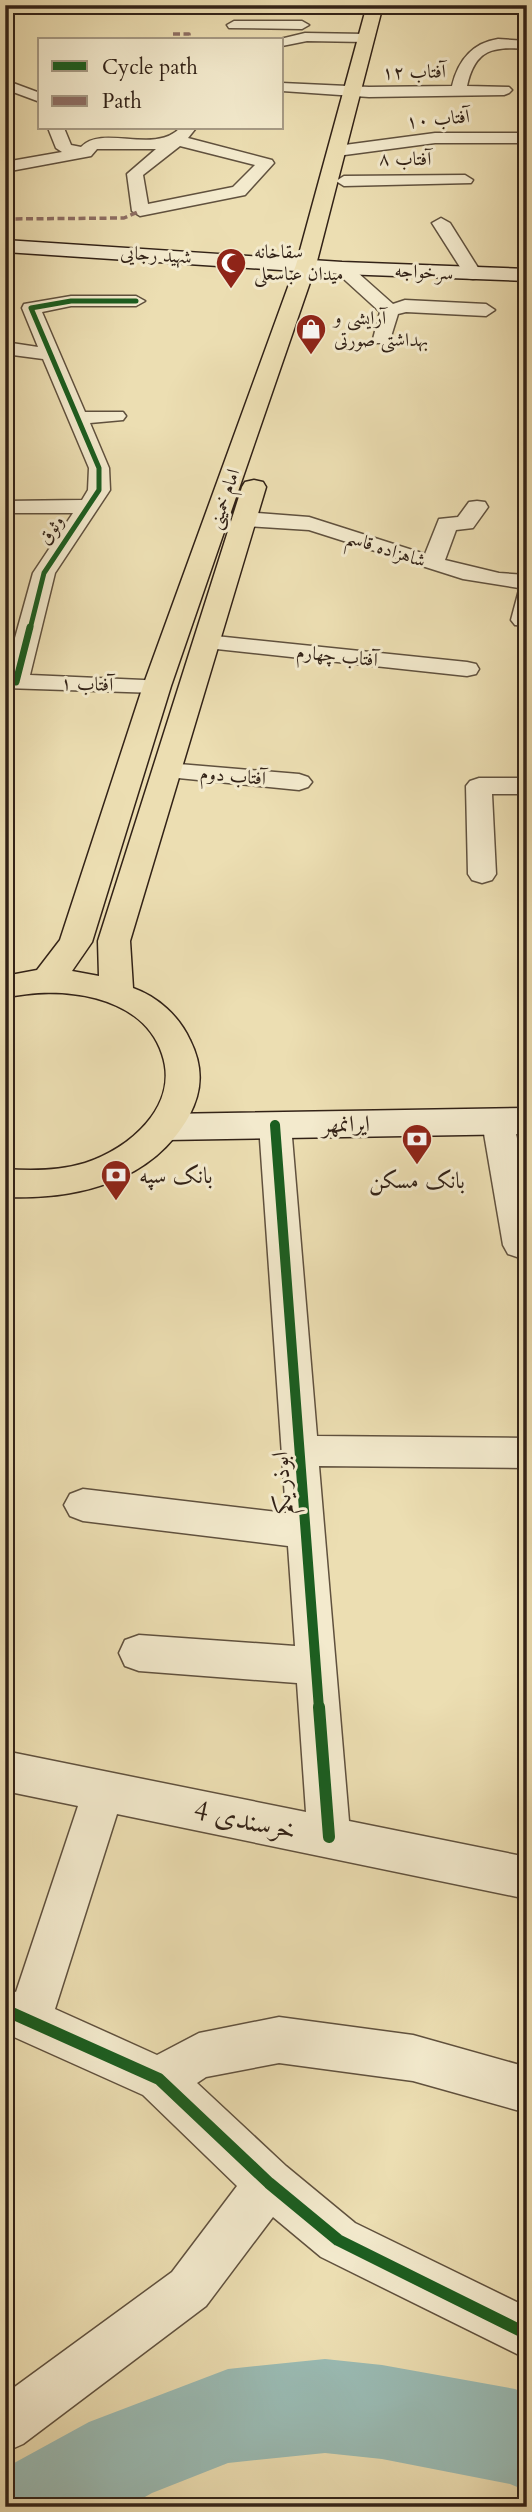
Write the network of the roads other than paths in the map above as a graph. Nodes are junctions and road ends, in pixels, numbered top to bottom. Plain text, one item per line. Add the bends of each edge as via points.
1 (240, 5) edge
2 (375, 5) edge
3 (394, 5) edge
4 (234, 25) junction
5 (302, 25) dead end
6 (231, 38) edge
7 (366, 38) junction
8 (284, 42) edge
9 (527, 45) edge
10 (464, 60) junction
11 (496, 62) dead end
12 (520, 80) dead end
13 (459, 83) junction
14 (5, 84) edge
15 (287, 88) edge
16 (504, 90) dead end
17 (360, 92) junction
18 (38, 96) edge
19 (284, 104) dead end
20 (57, 130) edge
21 (182, 134) edge
22 (527, 138) edge
23 (345, 150) junction
24 (85, 153) junction
25 (5, 167) edge
26 (465, 180) dead end
27 (344, 181) junction
28 (441, 223) dead end
29 (5, 246) edge
30 (323, 266) junction
31 (473, 274) junction
32 (527, 275) edge
33 (136, 301) dead end
34 (486, 310) dead end
35 (390, 312) junction
36 (382, 339) dead end
37 (5, 348) edge
38 (50, 354) junction
39 (116, 416) dead end
40 (77, 418) junction
41 (88, 506) junction
42 (5, 507) edge
43 (477, 507) dead end
44 (344, 509) dead end
45 (244, 519) junction
46 (327, 530) junction
47 (432, 564) junction
48 (527, 582) edge
49 (527, 595) edge
50 (523, 620) dead end
51 (206, 642) junction
52 (467, 669) dead end
53 (11, 681) edge
54 (157, 686) junction
55 (167, 771) junction
56 (299, 782) dead end
57 (527, 786) edge
58 (482, 874) dead end
59 (47, 981) junction
60 (5, 987) edge
61 (116, 992) junction
62 (512, 1122) edge
63 (275, 1125) junction
64 (166, 1127) junction
65 (5, 1183) edge
66 (520, 1245) dead end
67 (299, 1451) junction
68 (527, 1453) edge
69 (83, 1506) dead end
70 (305, 1532) junction
71 (139, 1653) dead end
72 (316, 1666) junction
73 (5, 1770) edge
74 (104, 1791) junction
75 (329, 1838) junction
76 (527, 1878) edge
77 (17, 2014) edge
78 (159, 2078) junction
79 (527, 2090) edge
80 (269, 2183) junction
81 (527, 2334) edge
82 (5, 2426) edge

1 - 4 street
2 - 7 main road, امام خمینی
3 - 17 main road, امام خمینی
4 - 5 street
4 - 6 street
7 - 8 street via 305,37
7 - 17 main road, امام خمینی
9 - 10 street via 495,43
10 - 11 street
10 - 13 street
12 - 13 street
13 - 16 street
13 - 17 street, آفتاب ۱۲
14 - 18 street
15 - 17 street, آفتاب ۱۲
15 - 19 street
17 - 23 main road, امام خمینی
20 - 24 street via 64,148
21 - 21 street via 135,174 140,211 239,191 266,163
21 - 24 street via 160,144 93,144
22 - 23 street, ۱۰ آفتاب via 458,131
23 - 27 main road, امام خمینی
23 - 30 main road, امام خمینی
24 - 25 street
26 - 27 street, آفتاب ۸
27 - 30 main road, امام خمینی
28 - 31 street
29 - 30 main road, شهید رجایی
30 - 31 main road, سرخواجه
30 - 35 street
30 - 45 main road, امام خمینی
30 - 54 main road, امام خمینی
31 - 32 main road, سرخواجه
33 - 38 street, وثوق via 71,294 31,308
34 - 35 street via 405,306
35 - 36 street
37 - 38 street
38 - 40 street, وثوق
39 - 40 street
40 - 41 street, وثوق via 99,468 99,490
41 - 42 street
41 - 53 street, وثوق via 44,573
43 - 47 street via 464,523 447,524
44 - 46 street
45 - 46 street, شاهزاده قاسم
45 - 51 main road, امام خمینی
46 - 47 street, شاهزاده قاسم
47 - 48 street, شاهزاده قاسم
49 - 50 street
51 - 52 street, آفتاب چهارم
51 - 55 main road, امام خمینی
53 - 54 street, ۱ آفتاب
54 - 59 main road, امام خمینی via 76,942
55 - 56 street, آفتاب دوم
55 - 61 main road, امام خمینی via 114,941
57 - 58 street via 480,786
59 - 60 main road
59 - 61 main road
61 - 64 main road via 159,1019 180,1049 185,1074 181,1101
62 - 63 main road, ایرانمهر
62 - 66 street
63 - 64 main road, ایرانمهر
63 - 67 street, ابوذر یکم
64 - 65 main road via 142,1150 110,1168 73,1180
67 - 68 street
67 - 70 street, ابوذر یکم
69 - 70 street
70 - 72 street, ابوذر یکم
71 - 72 street
72 - 75 street, ابوذر یکم
73 - 74 street, خرسندی 4
74 - 75 street, خرسندی 4
74 - 77 street
75 - 76 street, خرسندی 4
77 - 78 street
78 - 79 street via 199,2056 279,2040 413,2058
78 - 80 street
80 - 81 street via 338,2240
80 - 82 street via 189,2289

